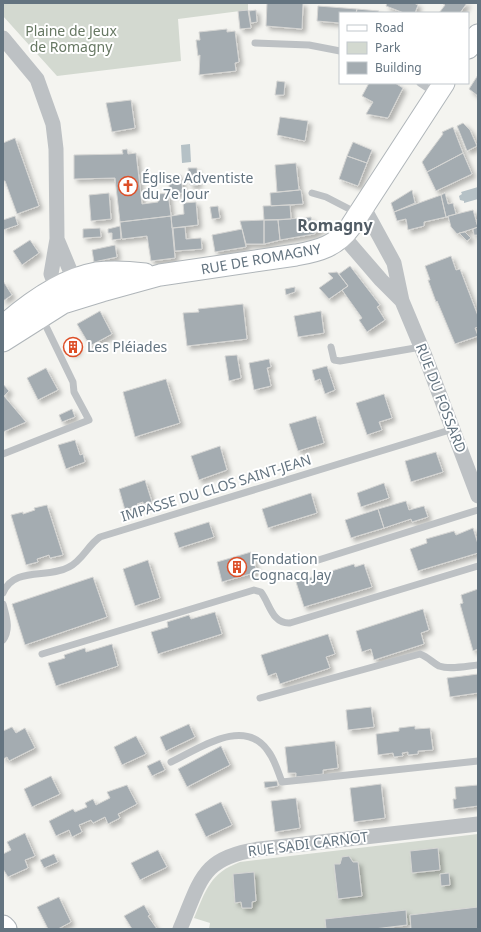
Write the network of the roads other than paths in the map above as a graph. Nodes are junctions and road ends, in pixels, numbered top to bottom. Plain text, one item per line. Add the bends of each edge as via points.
1 (478, 35) edge
2 (3, 38) edge
3 (255, 43) dead end
4 (469, 47) edge
5 (339, 51) edge
6 (433, 87) edge
7 (312, 193) dead end
8 (361, 211) junction
9 (344, 236) junction
10 (57, 239) junction
11 (67, 293) junction
12 (402, 301) junction
13 (41, 316) junction
14 (3, 326) edge
15 (3, 341) edge
16 (331, 347) dead end
17 (422, 347) junction
18 (453, 429) junction
19 (3, 454) edge
20 (478, 496) edge
21 (478, 510) edge
22 (312, 562) dead end
23 (478, 566) edge
24 (3, 593) edge
25 (3, 604) edge
26 (3, 640) edge
27 (42, 654) dead end
28 (478, 664) edge
29 (260, 698) dead end
30 (478, 761) edge
31 (171, 762) dead end
32 (478, 824) edge
33 (3, 926) edge
34 (5, 929) edge
35 (180, 929) edge

1 - 4 street
2 - 10 street via 33,72 42,88 50,113 55,135
3 - 5 lane via 309,45
6 - 8 street, RUE DE ROMAGNY
7 - 8 lane
8 - 9 street, RUE DE ROMAGNY
8 - 12 street, RUE DU FOSSARD via 391,256
9 - 11 street, RUE DE ROMAGNY via 330,246 314,252 160,275
9 - 12 street, RUE DU FOSSARD
10 - 11 street
10 - 11 street via 50,270 52,280
11 - 13 street, RUE DE ROMAGNY
11 - 14 street, RUE DE ROMAGNY
12 - 17 street, RUE DU FOSSARD
13 - 15 street, RUE DE ROMAGNY
13 - 19 lane via 89,420
16 - 17 lane via 334,360 340,361
17 - 18 street, RUE DU FOSSARD
18 - 20 street, RUE DU FOSSARD
18 - 24 lane, IMPASSE DU CLOS SAINT-JEAN via 100,537 70,567 17,577
21 - 22 lane
23 - 27 lane via 290,623 276,620 261,592 254,590
25 - 26 lane via 8,626
28 - 29 lane via 446,668 438,666 420,654
30 - 31 lane via 282,782 266,747 251,737 239,735 225,737
32 - 35 street, RUE SADI CARNOT via 231,854 205,874
33 - 34 street

